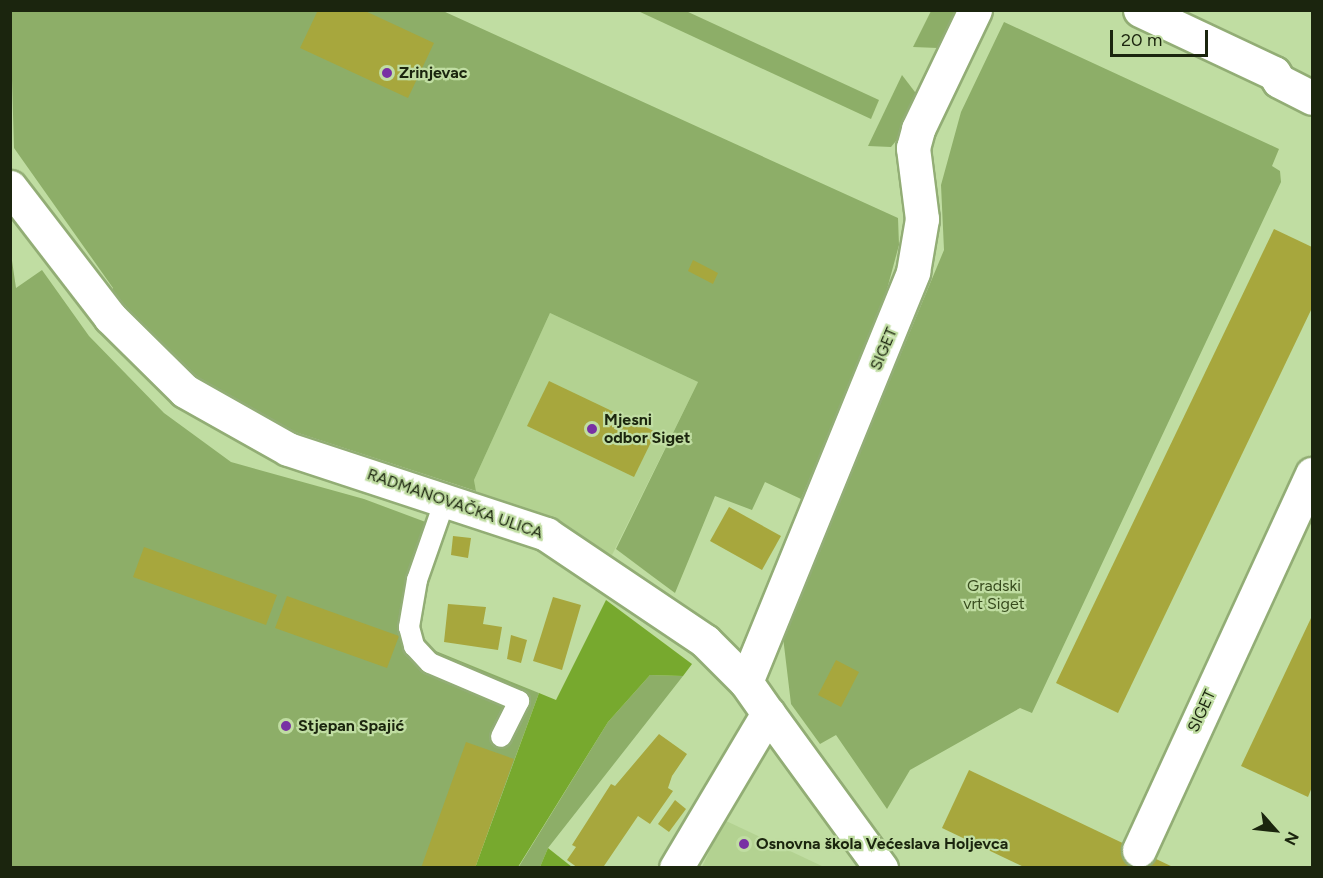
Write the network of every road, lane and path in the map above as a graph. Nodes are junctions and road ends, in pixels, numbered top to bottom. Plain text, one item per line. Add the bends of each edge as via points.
1 (975, 10) edge
2 (1140, 10) edge
3 (1274, 73) junction
4 (1312, 82) edge
5 (1312, 98) edge
6 (10, 187) edge
7 (1312, 474) edge
8 (445, 500) junction
9 (746, 682) junction
10 (768, 712) junction
11 (501, 737) dead end
12 (1139, 850) dead end
13 (676, 867) edge
14 (881, 867) edge

1 - 9 street, SIGET via 918,129 913,148 922,219 913,272
2 - 3 street
3 - 4 street via 1284,69
3 - 5 street via 1279,81
6 - 8 street, RADMANOVAČKA ULICA via 110,317 185,391 288,449
7 - 12 street, SIGET
8 - 9 street, RADMANOVAČKA ULICA via 546,534 584,556 705,642
8 - 11 lane via 417,580 409,627 414,646 430,663 519,701
9 - 10 street, RADMANOVAČKA ULICA
10 - 13 street
10 - 14 street

